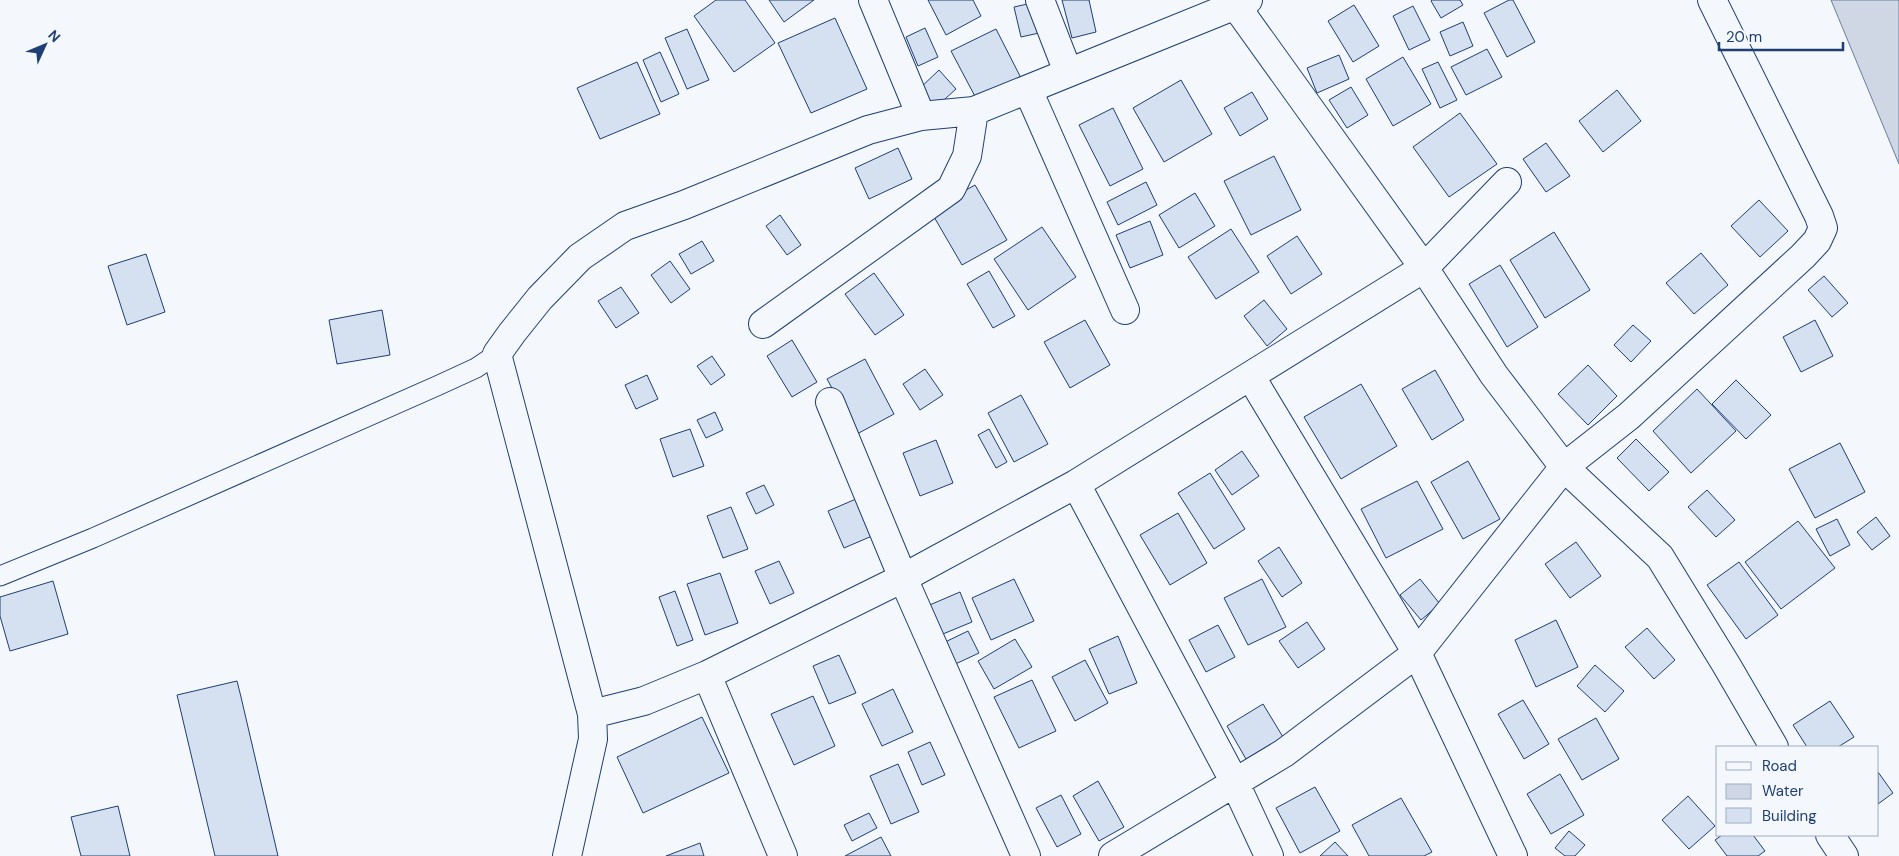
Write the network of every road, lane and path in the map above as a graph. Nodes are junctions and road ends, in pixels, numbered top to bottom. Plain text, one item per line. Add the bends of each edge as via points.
1 (873, 0) edge
2 (1040, 0) edge
3 (1712, 0) edge
4 (1242, 3) edge
5 (1068, 72) junction
6 (1028, 90) junction
7 (974, 111) junction
8 (921, 116) junction
9 (1508, 182) dead end
10 (1424, 268) junction
11 (1125, 310) dead end
12 (764, 324) dead end
13 (497, 354) junction
14 (1251, 377) junction
15 (830, 402) dead end
16 (1564, 467) junction
17 (1076, 484) junction
18 (0, 576) edge
19 (903, 578) junction
20 (1416, 652) junction
21 (707, 675) junction
22 (592, 714) junction
23 (1773, 746) edge
24 (1235, 782) junction
25 (1831, 836) edge
26 (567, 856) edge
27 (783, 856) edge
28 (1026, 856) edge
29 (1113, 856) edge
30 (1269, 856) edge
31 (1513, 856) edge
32 (1844, 856) edge

1 - 8 street
2 - 5 street
3 - 16 street via 1819,216 1822,228 1817,241 1796,263 1630,416
4 - 5 street
4 - 10 street
5 - 6 street
6 - 7 street
6 - 11 street
7 - 8 street
7 - 12 street via 967,156 950,189
8 - 13 street via 868,130 625,226 580,257 540,298
9 - 10 street
10 - 14 street
10 - 16 street via 1494,375
13 - 18 lane via 439,385
13 - 22 street
14 - 17 street
14 - 20 street
15 - 19 street
16 - 20 street
16 - 23 street via 1660,557
17 - 19 street
17 - 24 street
19 - 21 street
19 - 28 street
20 - 24 street via 1284,753
20 - 31 street
21 - 22 street via 644,701
21 - 27 street
22 - 26 street via 593,739
24 - 29 street
24 - 30 street
25 - 32 street

